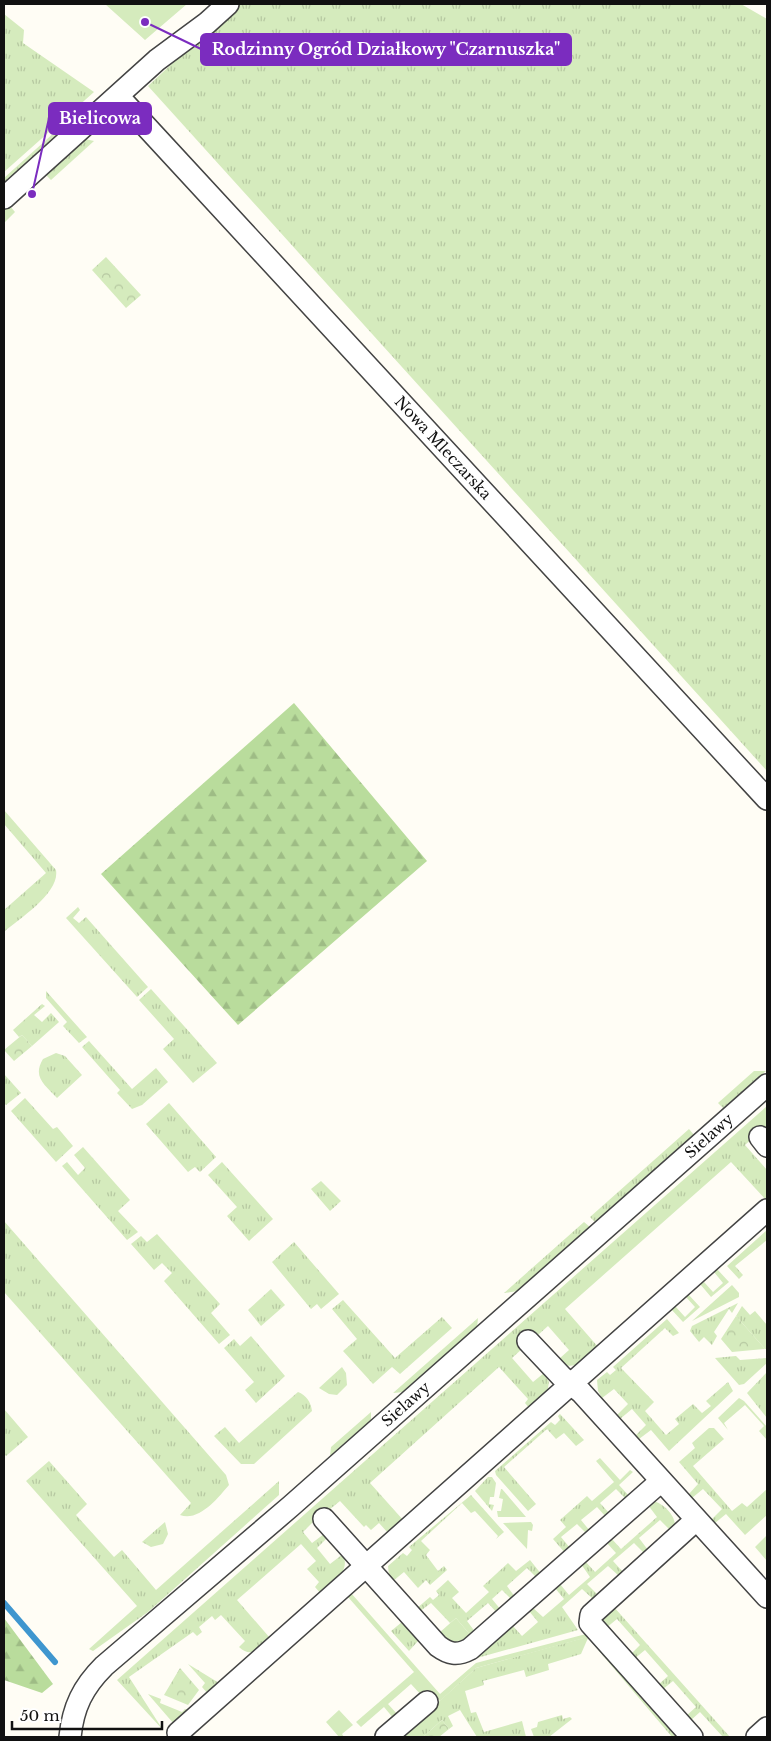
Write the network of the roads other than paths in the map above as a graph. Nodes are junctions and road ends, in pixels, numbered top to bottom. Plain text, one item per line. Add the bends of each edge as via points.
1 (228, 4) edge
2 (118, 96) junction
3 (4, 198) edge
4 (767, 799) edge
5 (767, 1086) edge
6 (767, 1210) edge
7 (528, 1341) dead end
8 (571, 1384) junction
9 (660, 1482) junction
10 (324, 1519) dead end
11 (696, 1520) junction
12 (366, 1566) junction
13 (767, 1597) edge
14 (427, 1702) dead end
15 (767, 1728) edge
16 (178, 1733) dead end
17 (70, 1737) edge
18 (386, 1737) edge
19 (692, 1737) edge
20 (757, 1737) edge

1 - 2 street via 157,60
2 - 3 street
2 - 4 street, Nowa Mleczarska
5 - 17 street, Sielawy via 298,1500 104,1666 78,1698
6 - 8 street
7 - 8 street
8 - 9 street
8 - 12 street
9 - 11 street
9 - 12 street via 461,1654 446,1652 438,1646
10 - 12 street
11 - 13 street
11 - 19 street via 591,1615 590,1624
12 - 16 street
14 - 18 street
15 - 20 street

